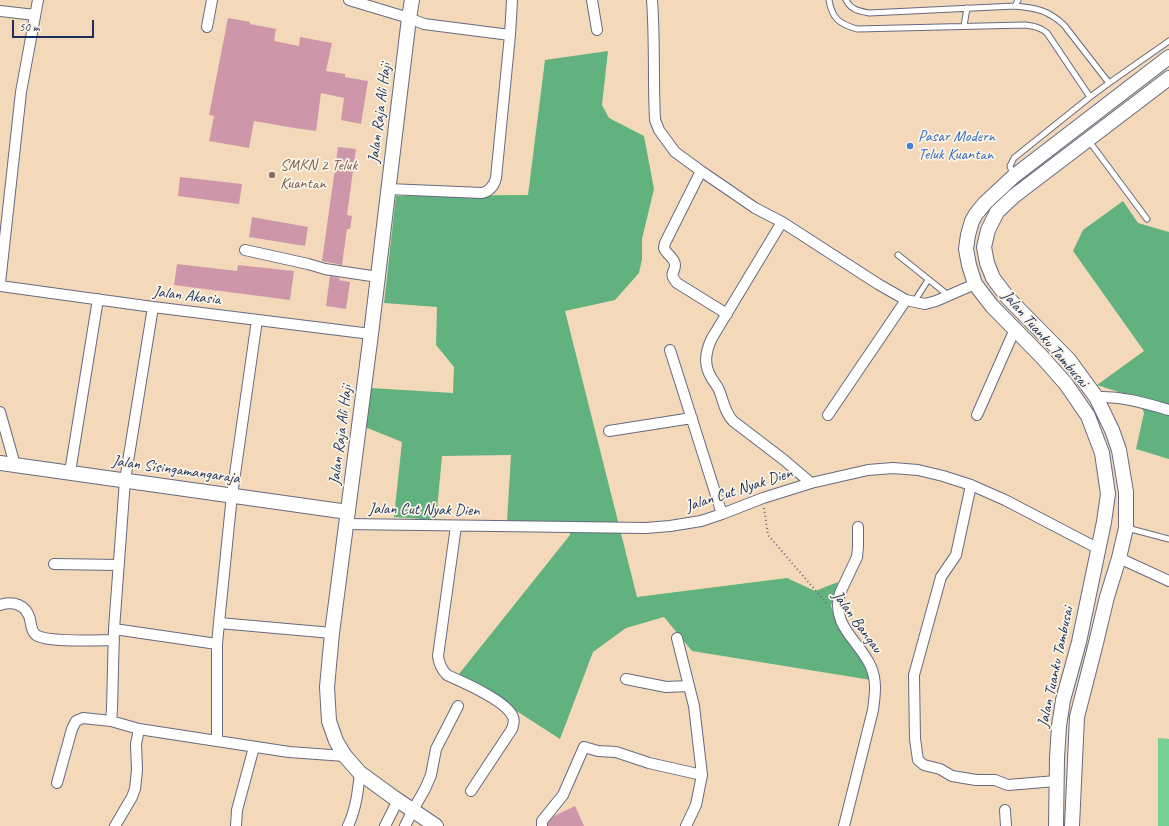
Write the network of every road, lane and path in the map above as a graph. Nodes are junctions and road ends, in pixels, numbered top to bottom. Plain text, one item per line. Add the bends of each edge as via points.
1 (38, 0) edge
2 (212, 0) edge
3 (349, 0) edge
4 (412, 0) edge
5 (512, 0) edge
6 (592, 0) edge
7 (652, 0) edge
8 (829, 0) edge
9 (846, 0) edge
10 (1018, 0) edge
11 (1015, 6) junction
12 (967, 8) junction
13 (0, 11) edge
14 (35, 15) junction
15 (409, 18) junction
16 (964, 26) junction
17 (207, 27) dead end
18 (597, 30) dead end
19 (510, 35) junction
20 (1169, 41) edge
21 (1169, 57) edge
22 (1169, 78) edge
23 (1109, 83) junction
24 (1090, 97) junction
25 (1102, 110) junction
26 (1110, 122) junction
27 (1088, 140) junction
28 (701, 171) junction
29 (1014, 176) junction
30 (388, 189) junction
31 (1147, 219) dead end
32 (782, 222) junction
33 (245, 250) dead end
34 (898, 255) dead end
35 (378, 277) junction
36 (928, 280) junction
37 (0, 284) edge
38 (975, 284) junction
39 (948, 295) junction
40 (98, 299) junction
41 (910, 301) junction
42 (153, 307) junction
43 (726, 314) junction
44 (257, 320) junction
45 (1015, 329) junction
46 (371, 334) junction
47 (670, 350) dead end
48 (1096, 397) junction
49 (1169, 410) edge
50 (0, 412) edge
51 (828, 415) dead end
52 (977, 415) dead end
53 (692, 418) junction
54 (609, 430) dead end
55 (1119, 450) junction
56 (1102, 453) junction
57 (0, 463) edge
58 (15, 465) junction
59 (70, 472) junction
60 (125, 480) junction
61 (811, 483) junction
62 (971, 486) junction
63 (232, 495) junction
64 (763, 498) junction
65 (722, 514) junction
66 (347, 518) junction
67 (456, 526) junction
68 (858, 527) dead end
69 (1126, 528) junction
70 (1169, 538) edge
71 (1099, 549) junction
72 (1119, 558) junction
73 (54, 564) dead end
74 (119, 565) junction
75 (1169, 581) edge
76 (0, 605) edge
77 (839, 619) junction
78 (219, 624) junction
79 (114, 629) junction
80 (332, 633) junction
81 (677, 638) dead end
82 (114, 640) junction
83 (1079, 642) junction
84 (217, 644) junction
85 (1095, 647) junction
86 (626, 679) dead end
87 (689, 686) junction
88 (458, 706) dead end
89 (111, 721) junction
90 (139, 729) junction
91 (217, 741) junction
92 (254, 747) junction
93 (345, 756) junction
94 (360, 773) junction
95 (702, 776) junction
96 (1056, 782) junction
97 (57, 783) dead end
98 (471, 791) dead end
99 (398, 800) junction
100 (413, 810) junction
101 (1005, 810) dead end
102 (116, 826) edge
103 (236, 826) edge
104 (348, 826) edge
105 (385, 826) edge
106 (405, 826) edge
107 (436, 826) edge
108 (542, 826) edge
109 (686, 826) edge
110 (844, 826) edge
111 (1006, 826) edge
112 (1056, 826) edge
113 (1072, 826) edge

1 - 14 street, Jalan Akasia
2 - 17 street
3 - 15 street
4 - 15 main road, Jalan Raja Ali Haji
5 - 19 street
6 - 18 street
7 - 28 street via 655,120 675,152
8 - 16 lane via 834,16 842,24 857,29
9 - 12 lane via 852,8 869,13
10 - 11 lane
11 - 12 lane
11 - 23 lane via 1031,7 1055,17
12 - 16 lane
13 - 14 street
14 - 37 street, Jalan Akasia via 21,92
15 - 19 street via 424,24
15 - 30 main road, Jalan Raja Ali Haji
16 - 24 lane via 1038,27 1047,33
19 - 30 street via 497,170 495,182 490,190 482,193
20 - 23 lane
21 - 25 main road, Jalan Tuanku Tambusai
22 - 26 main road, Jalan Tuanku Tambusai
23 - 24 lane
24 - 29 lane via 1014,158 1010,166
25 - 26 main road
25 - 29 main road, Jalan Tuanku Tambusai
26 - 27 main road, Jalan Tuanku Tambusai
27 - 31 lane
27 - 48 main road, Jalan Tuanku Tambusai via 997,212 988,230 984,247 993,278 1008,298 1069,360
28 - 32 street via 755,208
28 - 43 street via 664,248 674,262 672,278 676,283
29 - 38 main road, Jalan Tuanku Tambusai via 985,203 972,221 966,249 968,265
30 - 35 main road, Jalan Raja Ali Haji
32 - 41 street via 878,284
32 - 43 street
33 - 35 street via 325,269
34 - 36 lane
35 - 46 main road, Jalan Raja Ali Haji
36 - 39 lane
36 - 41 lane
37 - 40 street, Jalan Akasia
38 - 39 street
38 - 45 main road, Jalan Tuanku Tambusai
39 - 41 street via 925,304
40 - 42 street, Jalan Akasia
40 - 59 street
41 - 51 street
42 - 44 street, Jalan Akasia
42 - 60 street
43 - 61 street via 707,347 706,367 719,389 726,413
44 - 46 street, Jalan Akasia
44 - 63 street
45 - 52 street
45 - 56 main road, Jalan Tuanku Tambusai via 1066,384 1088,416
46 - 66 main road, Jalan Raja Ali Haji
47 - 53 street
48 - 49 street via 1136,400
48 - 55 main road, Jalan Tuanku Tambusai
50 - 58 street
53 - 54 street
53 - 65 street
55 - 56 main road
55 - 69 main road, Jalan Tuanku Tambusai via 1126,492
56 - 71 main road, Jalan Tuanku Tambusai via 1108,494
57 - 58 main road, Jalan Sisingamangaraja
58 - 59 main road, Jalan Sisingamangaraja
59 - 60 main road, Jalan Sisingamangaraja
60 - 63 main road, Jalan Sisingamangaraja
60 - 74 street
61 - 62 street, Jalan Cut Nyak Dien via 868,470 893,468 918,470
61 - 64 street, Jalan Cut Nyak Dien
62 - 71 street, Jalan Cut Nyak Dien via 1005,500
62 - 96 street via 956,555 942,577 914,675 915,739 918,760 952,776 976,780 995,780 1008,785
63 - 66 main road, Jalan Sisingamangaraja
63 - 78 street
64 - 65 street, Jalan Cut Nyak Dien
64 - 77 path, Jalan Bangau via 768,535
65 - 67 street, Jalan Cut Nyak Dien via 701,521 646,528
66 - 67 street, Jalan Cut Nyak Dien
66 - 80 main road, Jalan Raja Ali Haji
67 - 98 street via 438,664 447,675 480,690 503,705 512,715 514,723
68 - 77 street via 857,557 838,599
69 - 70 lane
69 - 72 main road, Jalan Tuanku Tambusai
71 - 83 main road, Jalan Tuanku Tambusai
72 - 75 street
72 - 85 main road, Jalan Tuanku Tambusai via 1106,597
73 - 74 street
74 - 79 street
76 - 82 street via 21,605 28,613 33,631 38,636 65,641
77 - 110 street, Jalan Bangau via 867,659 874,676 876,692
78 - 80 street
78 - 84 street
79 - 82 street
79 - 84 street
80 - 93 main road, Jalan Raja Ali Haji via 326,687 329,721
81 - 87 street
82 - 89 street
83 - 85 main road
83 - 96 main road, Jalan Tuanku Tambusai via 1063,700
84 - 91 street
85 - 113 main road, Jalan Tuanku Tambusai via 1077,717
86 - 87 street via 666,687
87 - 95 street via 694,706
88 - 100 street via 436,748 431,774
89 - 90 street
89 - 97 street via 83,718 76,721
90 - 91 street
90 - 102 street via 134,789
91 - 92 street
92 - 93 street
92 - 103 street
93 - 94 main road, Jalan Raja Ali Haji
94 - 99 main road, Jalan Raja Ali Haji
94 - 104 street via 356,804
95 - 108 street via 649,764 616,752 584,747 563,795 542,821
95 - 109 street via 696,805
96 - 112 main road, Jalan Tuanku Tambusai
99 - 100 main road, Jalan Raja Ali Haji
99 - 105 street
100 - 106 street
100 - 107 main road, Jalan Raja Ali Haji
101 - 111 street

